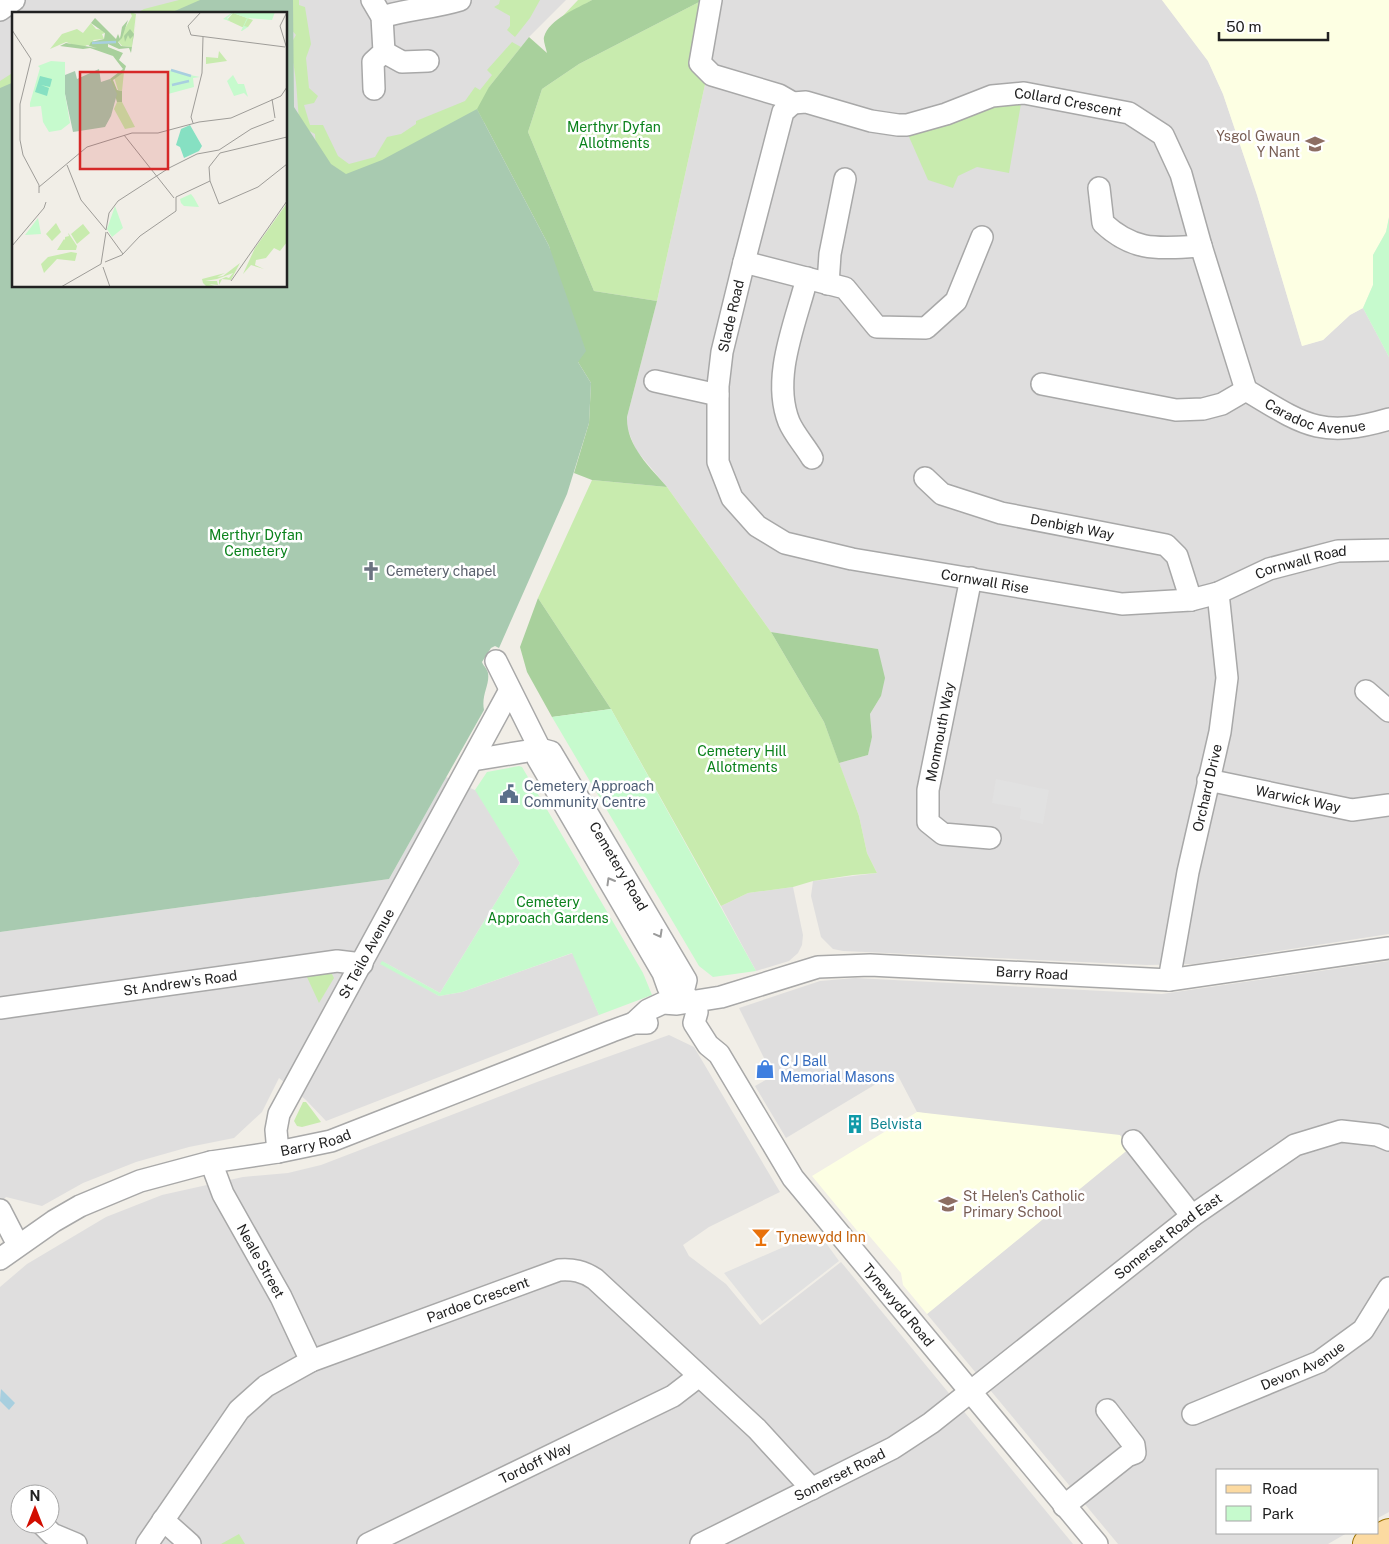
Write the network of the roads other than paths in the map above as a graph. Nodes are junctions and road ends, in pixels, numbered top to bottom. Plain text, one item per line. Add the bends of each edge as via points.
1 (14, 0) edge
2 (460, 0) edge
3 (711, 0) edge
4 (377, 8) edge
5 (0, 10) edge
6 (384, 52) junction
7 (428, 61) dead end
8 (374, 89) dead end
9 (792, 103) junction
10 (846, 179) dead end
11 (1099, 188) dead end
12 (982, 237) dead end
13 (1200, 246) junction
14 (744, 262) junction
15 (808, 278) junction
16 (828, 284) junction
17 (655, 381) dead end
18 (1042, 384) dead end
19 (1246, 390) junction
20 (718, 394) junction
21 (1389, 419) edge
22 (812, 458) dead end
23 (925, 478) dead end
24 (757, 526) joint
25 (1389, 550) edge
26 (971, 578) junction
27 (1218, 594) junction
28 (1191, 600) junction
29 (496, 661) dead end
30 (510, 690) junction
31 (1366, 691) dead end
32 (1389, 711) edge
33 (540, 749) junction
34 (474, 760) junction
35 (1208, 780) junction
36 (1389, 805) edge
37 (990, 838) dead end
38 (1389, 948) edge
39 (362, 964) junction
40 (1170, 980) junction
41 (687, 1002) junction
42 (0, 1008) edge
43 (1389, 1140) edge
44 (1132, 1141) dead end
45 (278, 1152) junction
46 (211, 1162) junction
47 (0, 1210) edge
48 (1192, 1216) junction
49 (18, 1245) junction
50 (0, 1259) edge
51 (1389, 1288) edge
52 (311, 1361) junction
53 (699, 1376) junction
54 (970, 1392) junction
55 (1106, 1410) dead end
56 (1193, 1414) dead end
57 (812, 1489) junction
58 (1064, 1506) junction
59 (163, 1520) junction
60 (1389, 1532) edge
61 (52, 1534) edge
62 (76, 1544) edge
63 (147, 1544) edge
64 (190, 1544) edge
65 (368, 1544) edge
66 (701, 1544) edge
67 (1097, 1544) edge
68 (1367, 1544) edge

1 - 5 street
2 - 4 street via 411,9
3 - 9 street, Collard Crescent via 700,63 712,75 779,95
4 - 6 street
6 - 7 street via 402,62
6 - 8 street via 373,62
9 - 13 street, Collard Crescent via 806,102 898,126 946,114 992,96 1024,93 1129,113 1163,135 1181,174
9 - 14 street, Slade Road via 783,112
10 - 16 street via 830,254
11 - 13 street via 1103,223 1119,238 1154,249
12 - 16 street via 956,301 926,328 877,327 845,288
13 - 19 street, Collard Crescent
14 - 15 street
14 - 20 street, Slade Road via 722,352
15 - 16 street
15 - 22 street via 786,360 782,392 789,422
17 - 20 street
18 - 19 street via 1176,410 1203,409 1222,404
19 - 21 street, Caradoc Avenue via 1299,422 1327,429 1359,428
20 - 24 street, Slade Road via 718,462 732,498
23 - 28 street, Denbigh Way via 942,494 1001,513 1166,545 1177,556
24 - 26 street, Cornwall Rise via 785,543 843,557
25 - 27 street, Cornwall Road via 1338,551 1269,569
26 - 28 street, Cornwall Rise via 1122,604
26 - 37 street, Monmouth Way via 928,790 928,822 943,834
27 - 28 street, Cornwall Rise
27 - 35 street, Orchard Drive via 1227,678 1220,732
29 - 30 street, Cemetery Road
30 - 33 street, Cemetery Road
30 - 34 street, St Teilo Avenue
31 - 32 street
33 - 34 street
33 - 41 street, Cemetery Road via 538,759 663,973 668,987
34 - 39 street, St Teilo Avenue
35 - 36 street, Warwick Way via 1352,810
35 - 40 street, Orchard Drive via 1184,891
38 - 40 street, Barry Road
39 - 42 street, St Andrew's Road via 337,960
39 - 45 street, St Teilo Avenue via 279,1114 276,1130
40 - 41 street, Barry Road via 828,965 721,997
41 - 45 street, Barry Road via 663,1003 634,1023 331,1140
41 - 54 street, Tynewydd Road via 694,1022 708,1045 719,1054 793,1178
43 - 48 street, Somerset Road East via 1377,1135 1341,1131 1295,1145
44 - 48 street
45 - 46 street, Barry Road
46 - 49 street, Barry Road via 162,1174 112,1192 54,1221
46 - 52 street, Neale Street via 223,1194 281,1297
47 - 49 street
48 - 54 street, Somerset Road East
49 - 50 street, Barry Road
51 - 56 street, Devon Avenue via 1363,1330 1319,1362
52 - 53 street, Pardoe Crescent via 559,1270 572,1269 595,1279
52 - 59 street, Pardoe Crescent via 266,1386 240,1410
53 - 57 street, Pardoe Crescent via 757,1430
53 - 65 street, Tordoff Way via 672,1396
54 - 57 street, Somerset Road via 893,1448
54 - 58 street, Tynewydd Road
55 - 58 street via 1134,1445 1135,1453
57 - 66 street, Somerset Road
58 - 67 street, Tynewydd Road
59 - 63 street, Pardoe Crescent
59 - 64 street
60 - 68 main road
61 - 62 street

